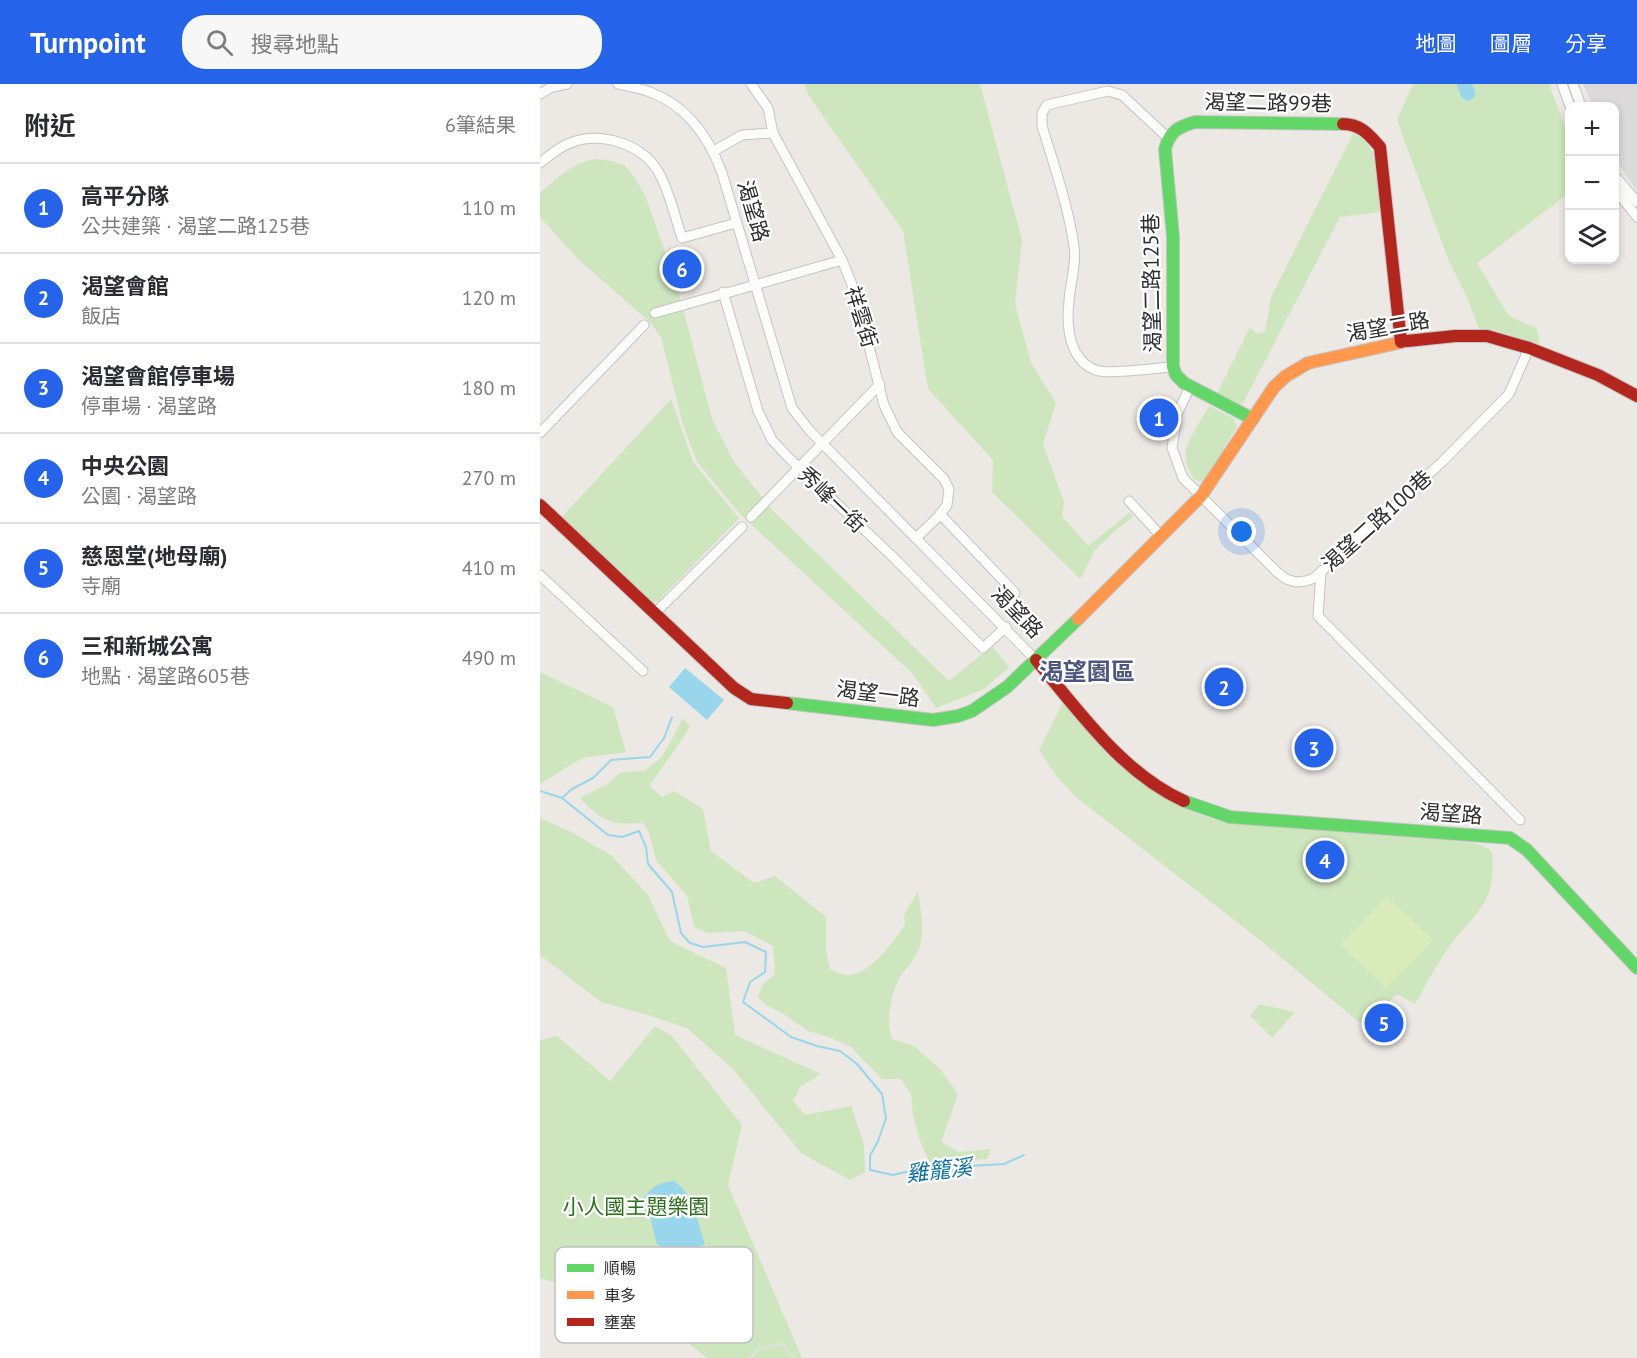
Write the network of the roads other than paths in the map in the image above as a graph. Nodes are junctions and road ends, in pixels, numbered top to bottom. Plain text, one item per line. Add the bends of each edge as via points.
1 (567, 84) edge
2 (618, 84) edge
3 (751, 84) edge
4 (1562, 84) edge
5 (1573, 84) edge
6 (540, 94) edge
7 (1569, 102) edge
8 (1580, 102) edge
9 (773, 133) junction
10 (1167, 138) junction
11 (714, 151) junction
12 (540, 163) edge
13 (1619, 181) edge
14 (1619, 194) edge
15 (1637, 202) edge
16 (1637, 217) edge
17 (736, 223) junction
18 (842, 260) junction
19 (755, 285) junction
20 (723, 292) junction
21 (656, 313) dead end
22 (638, 328) dead end
23 (1401, 342) junction
24 (1529, 348) junction
25 (1173, 367) junction
26 (880, 384) junction
27 (1190, 387) junction
28 (1637, 396) edge
29 (1253, 419) junction
30 (540, 433) edge
31 (823, 444) junction
32 (799, 468) junction
33 (1201, 496) junction
34 (1129, 501) dead end
35 (540, 505) edge
36 (940, 514) junction
37 (751, 517) dead end
38 (742, 527) dead end
39 (1161, 536) junction
40 (916, 538) junction
41 (1321, 571) junction
42 (540, 575) edge
43 (1015, 593) dead end
44 (655, 614) junction
45 (1006, 627) junction
46 (1036, 660) junction
47 (643, 671) dead end
48 (1520, 820) dead end
49 (1637, 968) edge

1 - 6 street
2 - 11 street, 渴望路 via 662,98 688,117
3 - 9 street, 祥雲街 via 768,108
4 - 7 street
5 - 8 street
9 - 11 street via 742,135
9 - 18 street, 祥雲街
10 - 23 street, 渴望二路99巷 via 1174,128 1195,122 1352,124 1366,131 1380,147
10 - 25 street, 渴望二路125巷 via 1173,237
10 - 25 street via 1122,95 1108,91 1047,105 1042,113 1042,126 1075,248 1068,326 1077,355 1101,371
11 - 17 street, 渴望路
12 - 17 street via 571,142 601,139 628,144 647,157 659,173 682,238
13 - 15 street
14 - 16 street
17 - 19 street, 渴望路
18 - 19 street
18 - 26 street, 祥雲街 via 855,292
19 - 20 street
19 - 31 street, 渴望路 via 792,408
20 - 21 street
20 - 32 street, 秀峰一街 via 758,411 772,440
22 - 30 street
23 - 24 street, 渴望二路 via 1486,336
23 - 29 street, 渴望二路 via 1308,363 1274,387
24 - 28 street, 渴望二路 via 1606,378
24 - 41 street, 渴望二路100巷 via 1509,394 1442,462
25 - 27 street, 渴望二路125巷
26 - 31 street
26 - 36 street, 祥雲街 via 884,405 897,432 944,479 949,489 947,506
27 - 29 street, 渴望二路125巷
27 - 33 street, 渴望二路100巷 via 1177,414 1172,448 1183,478
29 - 33 street, 渴望二路
31 - 32 street
31 - 40 street, 渴望路
32 - 37 street
32 - 45 street, 秀峰一街 via 983,648
33 - 39 street, 渴望一路
33 - 41 street, 渴望二路100巷 via 1286,579 1306,581
34 - 39 street
35 - 44 street, 渴望一路
36 - 40 street, 祥雲街
36 - 43 street
38 - 44 street
39 - 46 street, 渴望一路
40 - 45 street, 渴望路
41 - 48 street via 1318,616
42 - 47 street
44 - 46 street, 渴望一路 via 751,699 807,700 933,720 972,711 1007,687
45 - 46 street, 渴望路
46 - 49 street, 渴望路 via 1142,776 1198,807 1230,817 1510,838 1527,850

